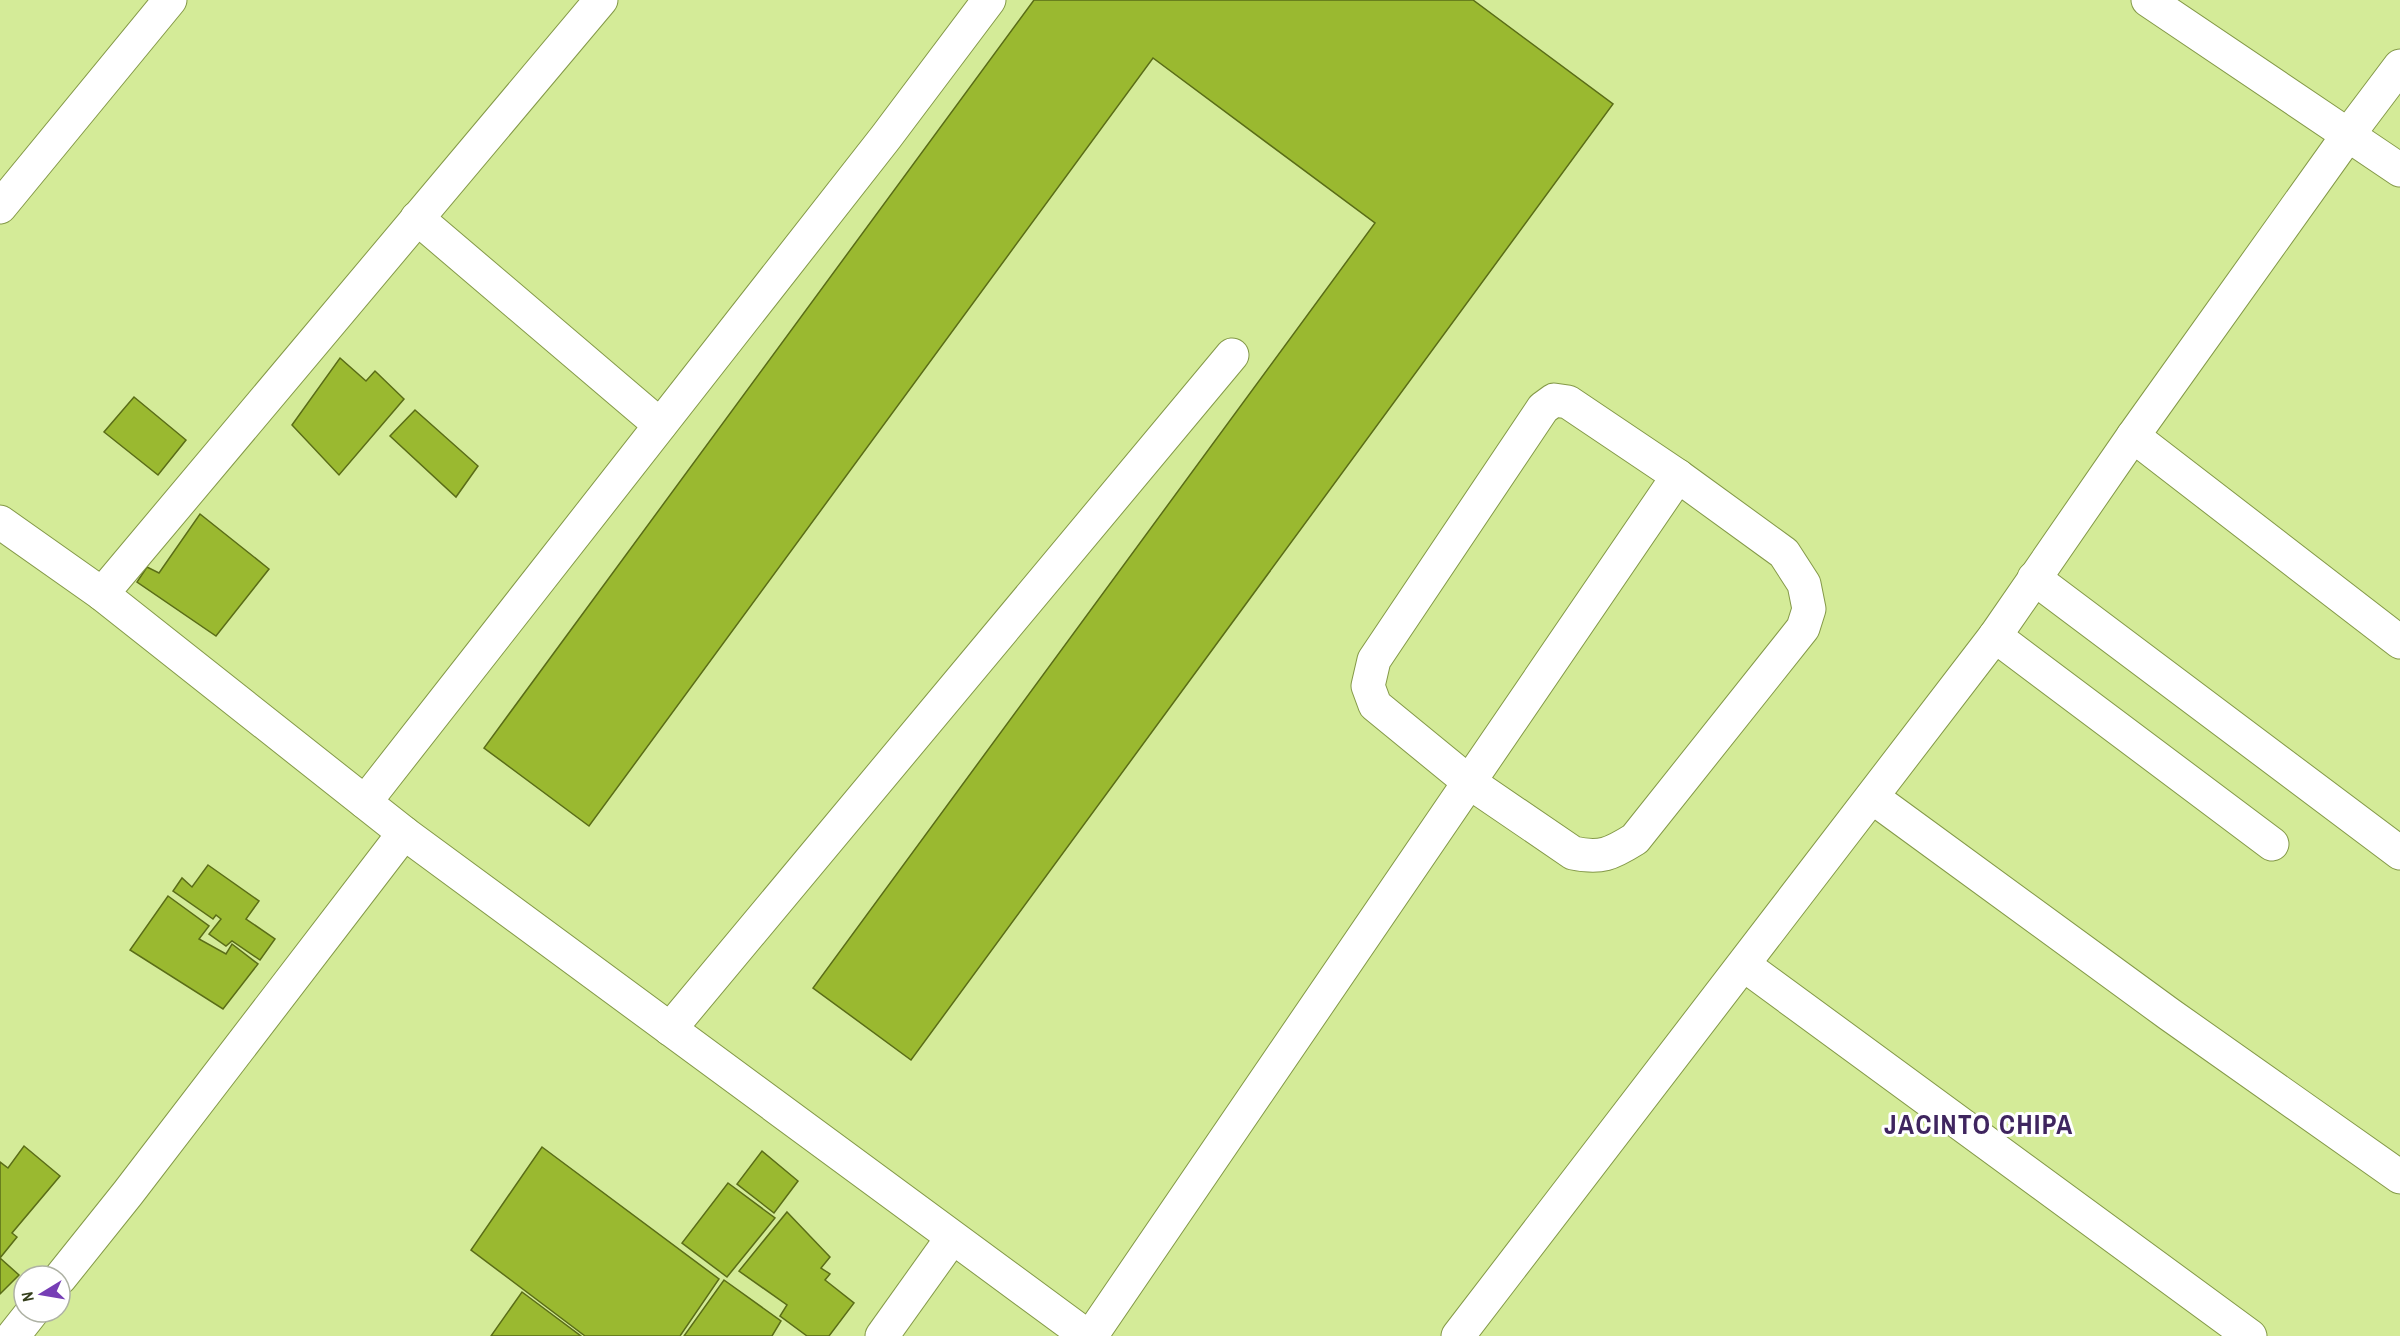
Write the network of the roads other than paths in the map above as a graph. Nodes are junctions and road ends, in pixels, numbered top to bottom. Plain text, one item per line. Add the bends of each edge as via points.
1 (170, 0) edge
2 (601, 0) edge
3 (988, 0) edge
4 (2148, 0) edge
5 (2400, 66) edge
6 (2348, 135) junction
7 (2400, 170) edge
8 (0, 207) edge
9 (417, 218) junction
10 (1232, 355) dead end
11 (660, 425) junction
12 (2133, 436) junction
13 (1678, 476) junction
14 (0, 522) edge
15 (2034, 578) junction
16 (102, 594) junction
17 (1995, 636) junction
18 (2400, 642) edge
19 (1469, 782) junction
20 (1872, 797) junction
21 (365, 802) junction
22 (404, 832) junction
23 (2272, 844) dead end
24 (2400, 853) edge
25 (1744, 965) junction
26 (670, 1029) junction
27 (2400, 1177) edge
28 (952, 1238) junction
29 (71, 1264) edge
30 (22, 1324) edge
31 (13, 1336) edge
32 (882, 1336) edge
33 (1089, 1336) edge
34 (1458, 1336) edge
35 (2250, 1336) edge

1 - 8 street
2 - 9 street
3 - 11 street
4 - 6 street
5 - 6 street
6 - 7 street
6 - 12 street
9 - 11 street
9 - 16 street
10 - 26 street
11 - 21 street
12 - 15 street
12 - 18 street
13 - 19 street
13 - 19 street via 1569,402 1554,400 1543,408 1374,660 1368,686 1375,705
13 - 19 street via 1784,553 1803,584 1809,609 1803,628 1635,839 1613,853 1592,857 1573,853
14 - 16 street
15 - 17 street
15 - 24 street
16 - 21 street
17 - 20 street
17 - 23 street
19 - 33 street
20 - 25 street
20 - 27 street
21 - 22 street
22 - 26 street
22 - 29 street
25 - 34 street
25 - 35 street
26 - 28 street
28 - 32 street
28 - 33 street
30 - 31 street

